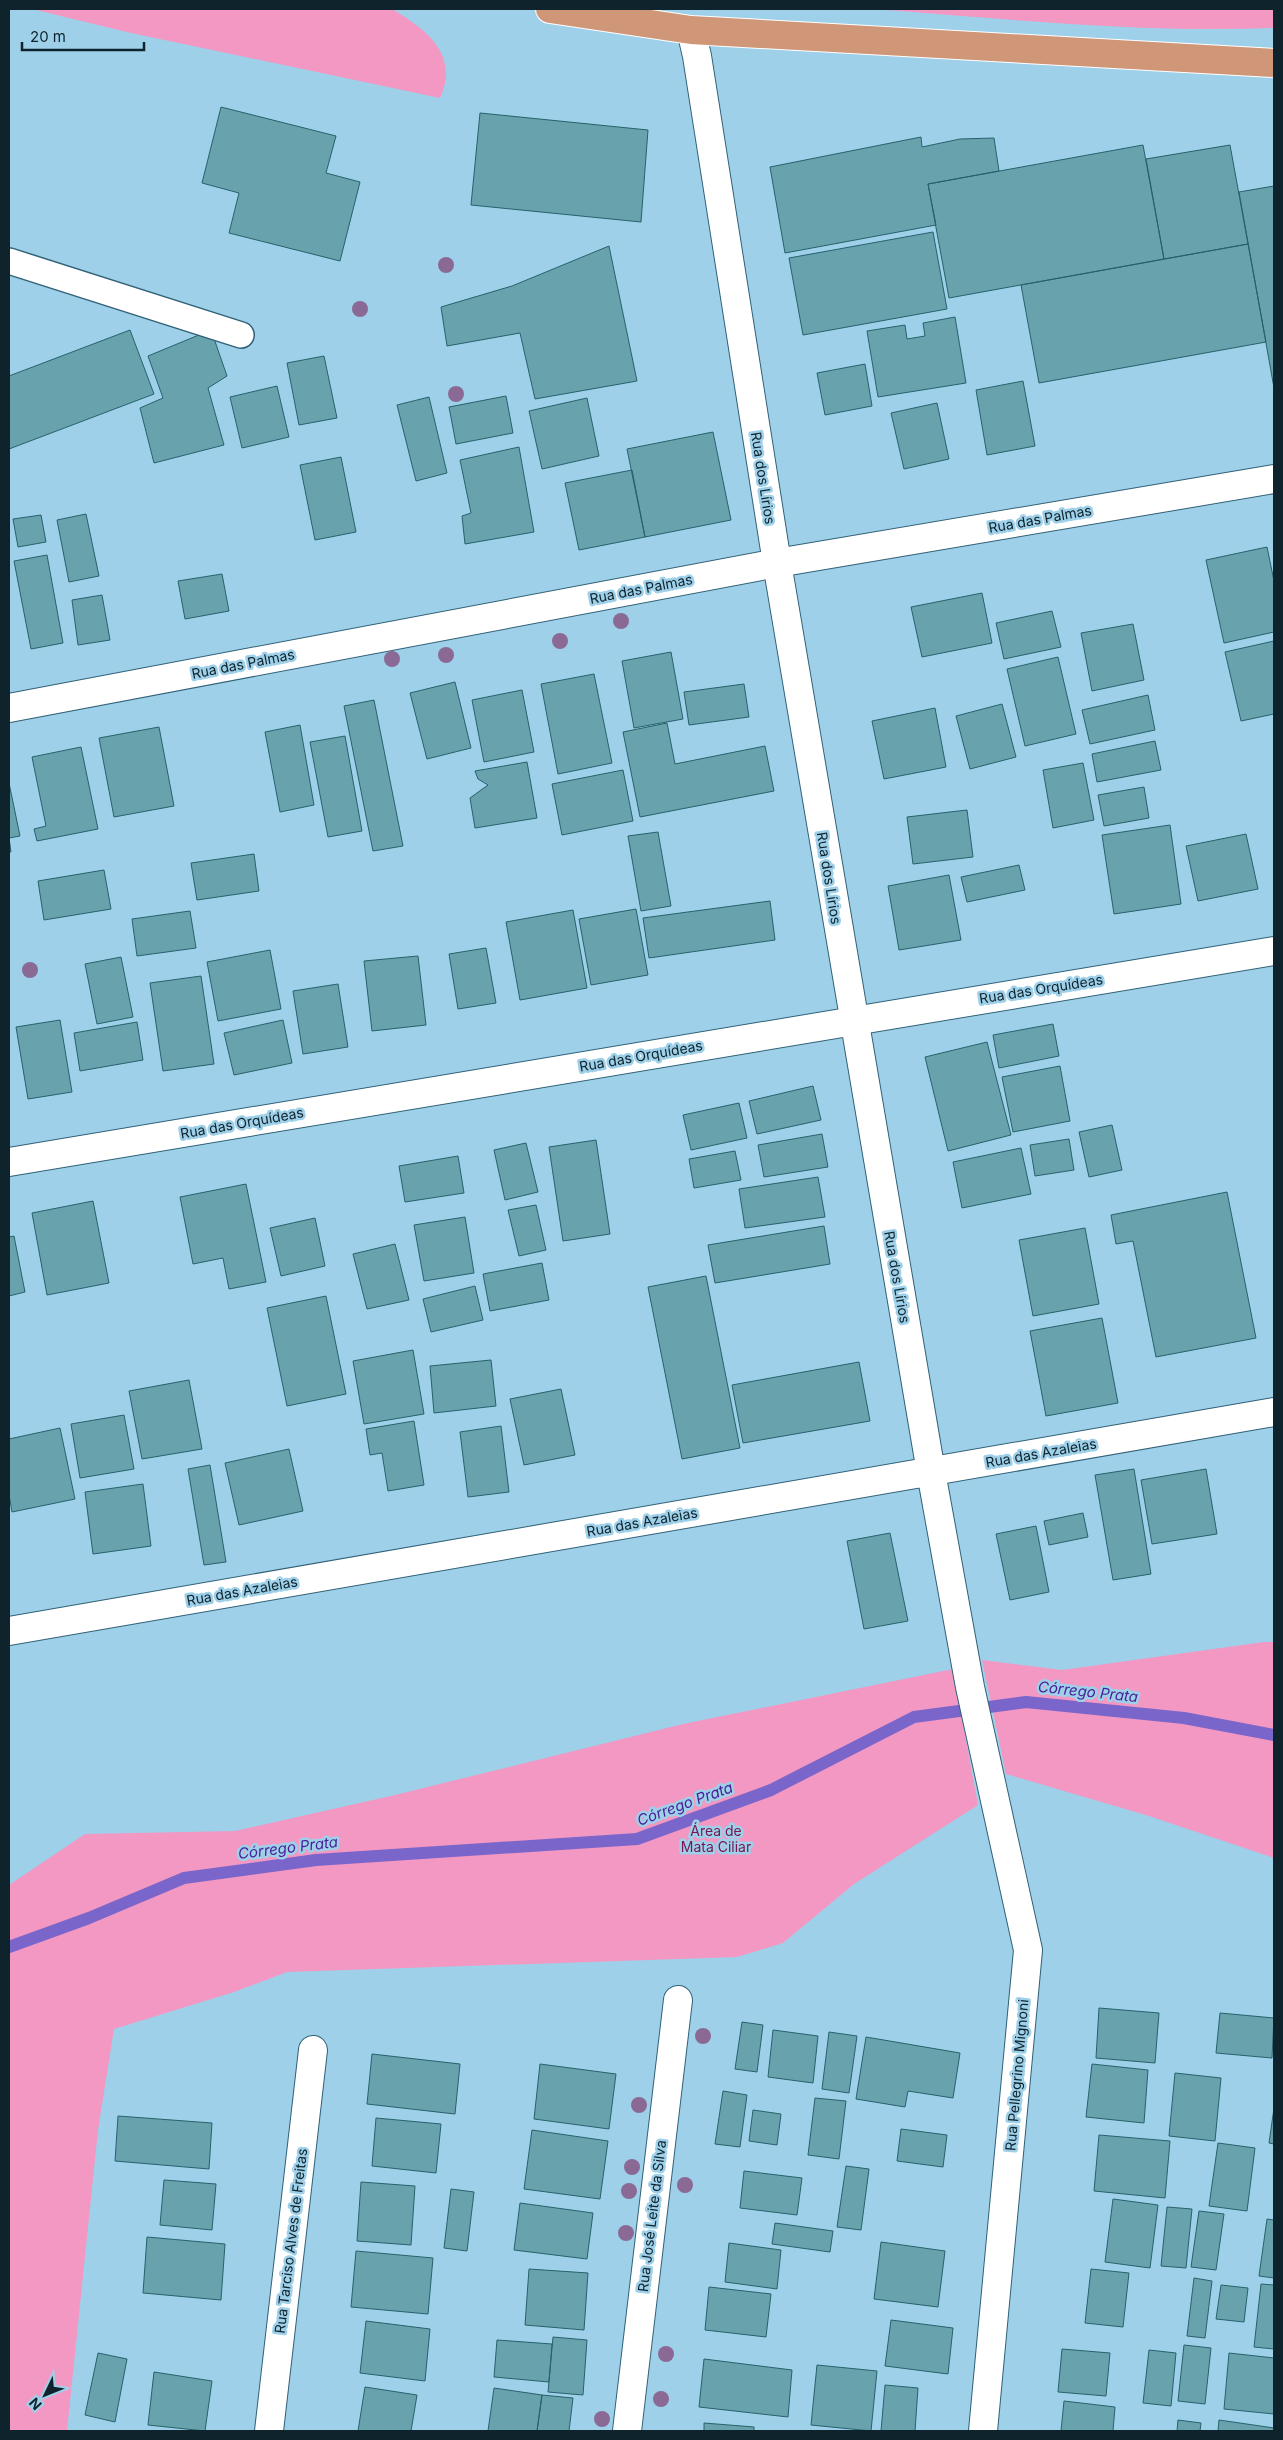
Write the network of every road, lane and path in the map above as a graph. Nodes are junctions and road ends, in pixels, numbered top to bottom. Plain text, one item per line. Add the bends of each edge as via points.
1 (550, 9) edge
2 (691, 30) junction
3 (1274, 63) edge
4 (9, 261) edge
5 (241, 334) dead end
6 (1274, 480) edge
7 (777, 564) junction
8 (9, 708) edge
9 (1274, 950) edge
10 (852, 1020) junction
11 (9, 1162) edge
12 (1274, 1412) edge
13 (931, 1472) junction
14 (9, 1631) edge
15 (979, 1724) joint
16 (678, 2000) dead end
17 (313, 2050) dead end
18 (269, 2431) edge
19 (627, 2431) edge
20 (983, 2431) edge

1 - 2 highway
2 - 3 highway
2 - 7 street, Rua dos Lírios
4 - 5 lane
6 - 7 street, Rua das Palmas
7 - 8 street, Rua das Palmas
7 - 10 street, Rua dos Lírios
9 - 10 street, Rua das Orquídeas
10 - 11 street, Rua das Orquídeas
10 - 13 street, Rua dos Lírios
12 - 13 street, Rua das Azaleias
13 - 14 street, Rua das Azaleias
13 - 15 street, Rua dos Lírios
15 - 20 street, Rua Pellegrino Mignoni via 1028,1950
16 - 19 street, Rua José Leite da Silva
17 - 18 street, Rua Tarciso Alves de Freitas

